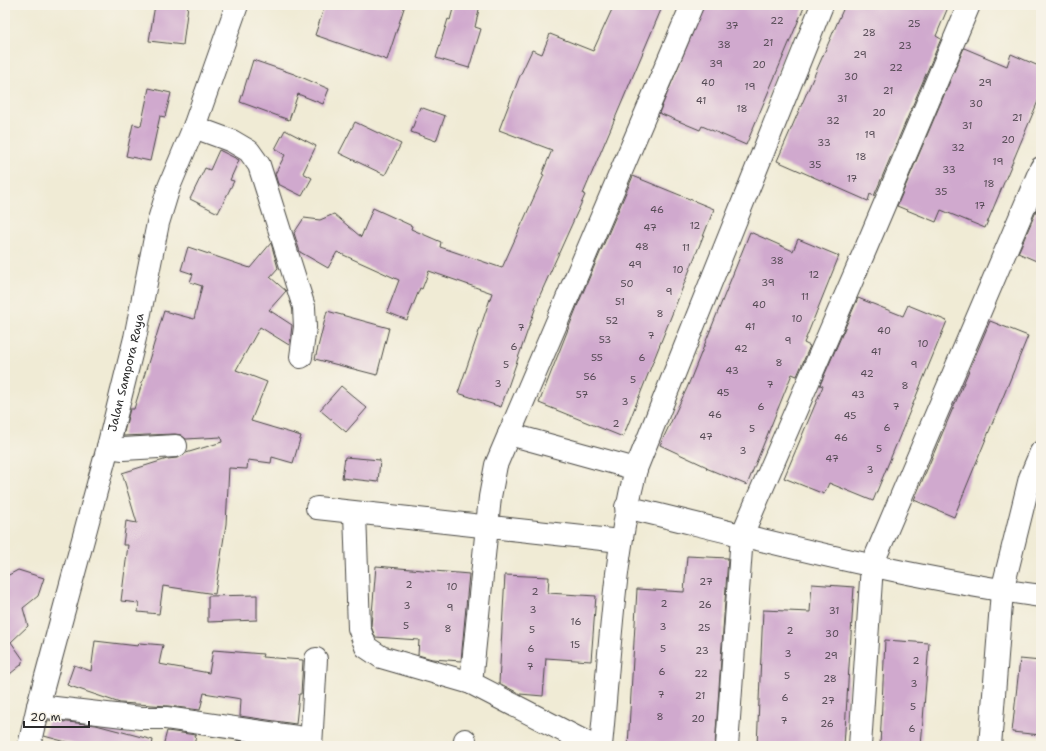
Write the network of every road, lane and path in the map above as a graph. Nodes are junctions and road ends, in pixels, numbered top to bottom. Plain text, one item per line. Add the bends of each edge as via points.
1 (237, 5) edge
2 (692, 5) edge
3 (822, 5) edge
4 (969, 5) edge
5 (194, 128) junction
6 (1041, 168) edge
7 (301, 357) dead end
8 (509, 434) junction
9 (176, 446) dead end
10 (108, 447) junction
11 (1041, 452) edge
12 (636, 469) junction
13 (626, 507) junction
14 (317, 508) dead end
15 (355, 513) junction
16 (487, 526) junction
17 (742, 535) junction
18 (620, 541) junction
19 (872, 565) junction
20 (1002, 591) junction
21 (1041, 596) edge
22 (316, 659) dead end
23 (471, 683) junction
24 (38, 706) junction
25 (311, 743) edge
26 (29, 746) edge
27 (593, 746) edge
28 (601, 746) edge
29 (727, 746) edge
30 (860, 746) edge
31 (990, 746) edge

1 - 5 street, Jalan Sampora Raya
2 - 8 street
3 - 12 street
4 - 17 street
5 - 7 street via 232,141 249,151 259,166 304,307 305,326
5 - 10 street, Jalan Sampora Raya via 169,187 158,223 135,338
6 - 19 street
8 - 12 street
8 - 16 street via 496,465
9 - 10 street via 122,449
10 - 24 street, Jalan Sampora Raya
11 - 20 street via 1030,478
12 - 13 street
13 - 17 street
13 - 18 street
14 - 15 street
15 - 16 street
15 - 23 street via 360,628 366,647 381,657
16 - 18 street
16 - 23 street
17 - 19 street
17 - 29 street
18 - 28 street
19 - 20 street
19 - 30 street
20 - 21 street
20 - 31 street
22 - 25 street
23 - 27 street
24 - 25 street via 141,718 166,718
24 - 26 street, Jalan Sampora Raya

